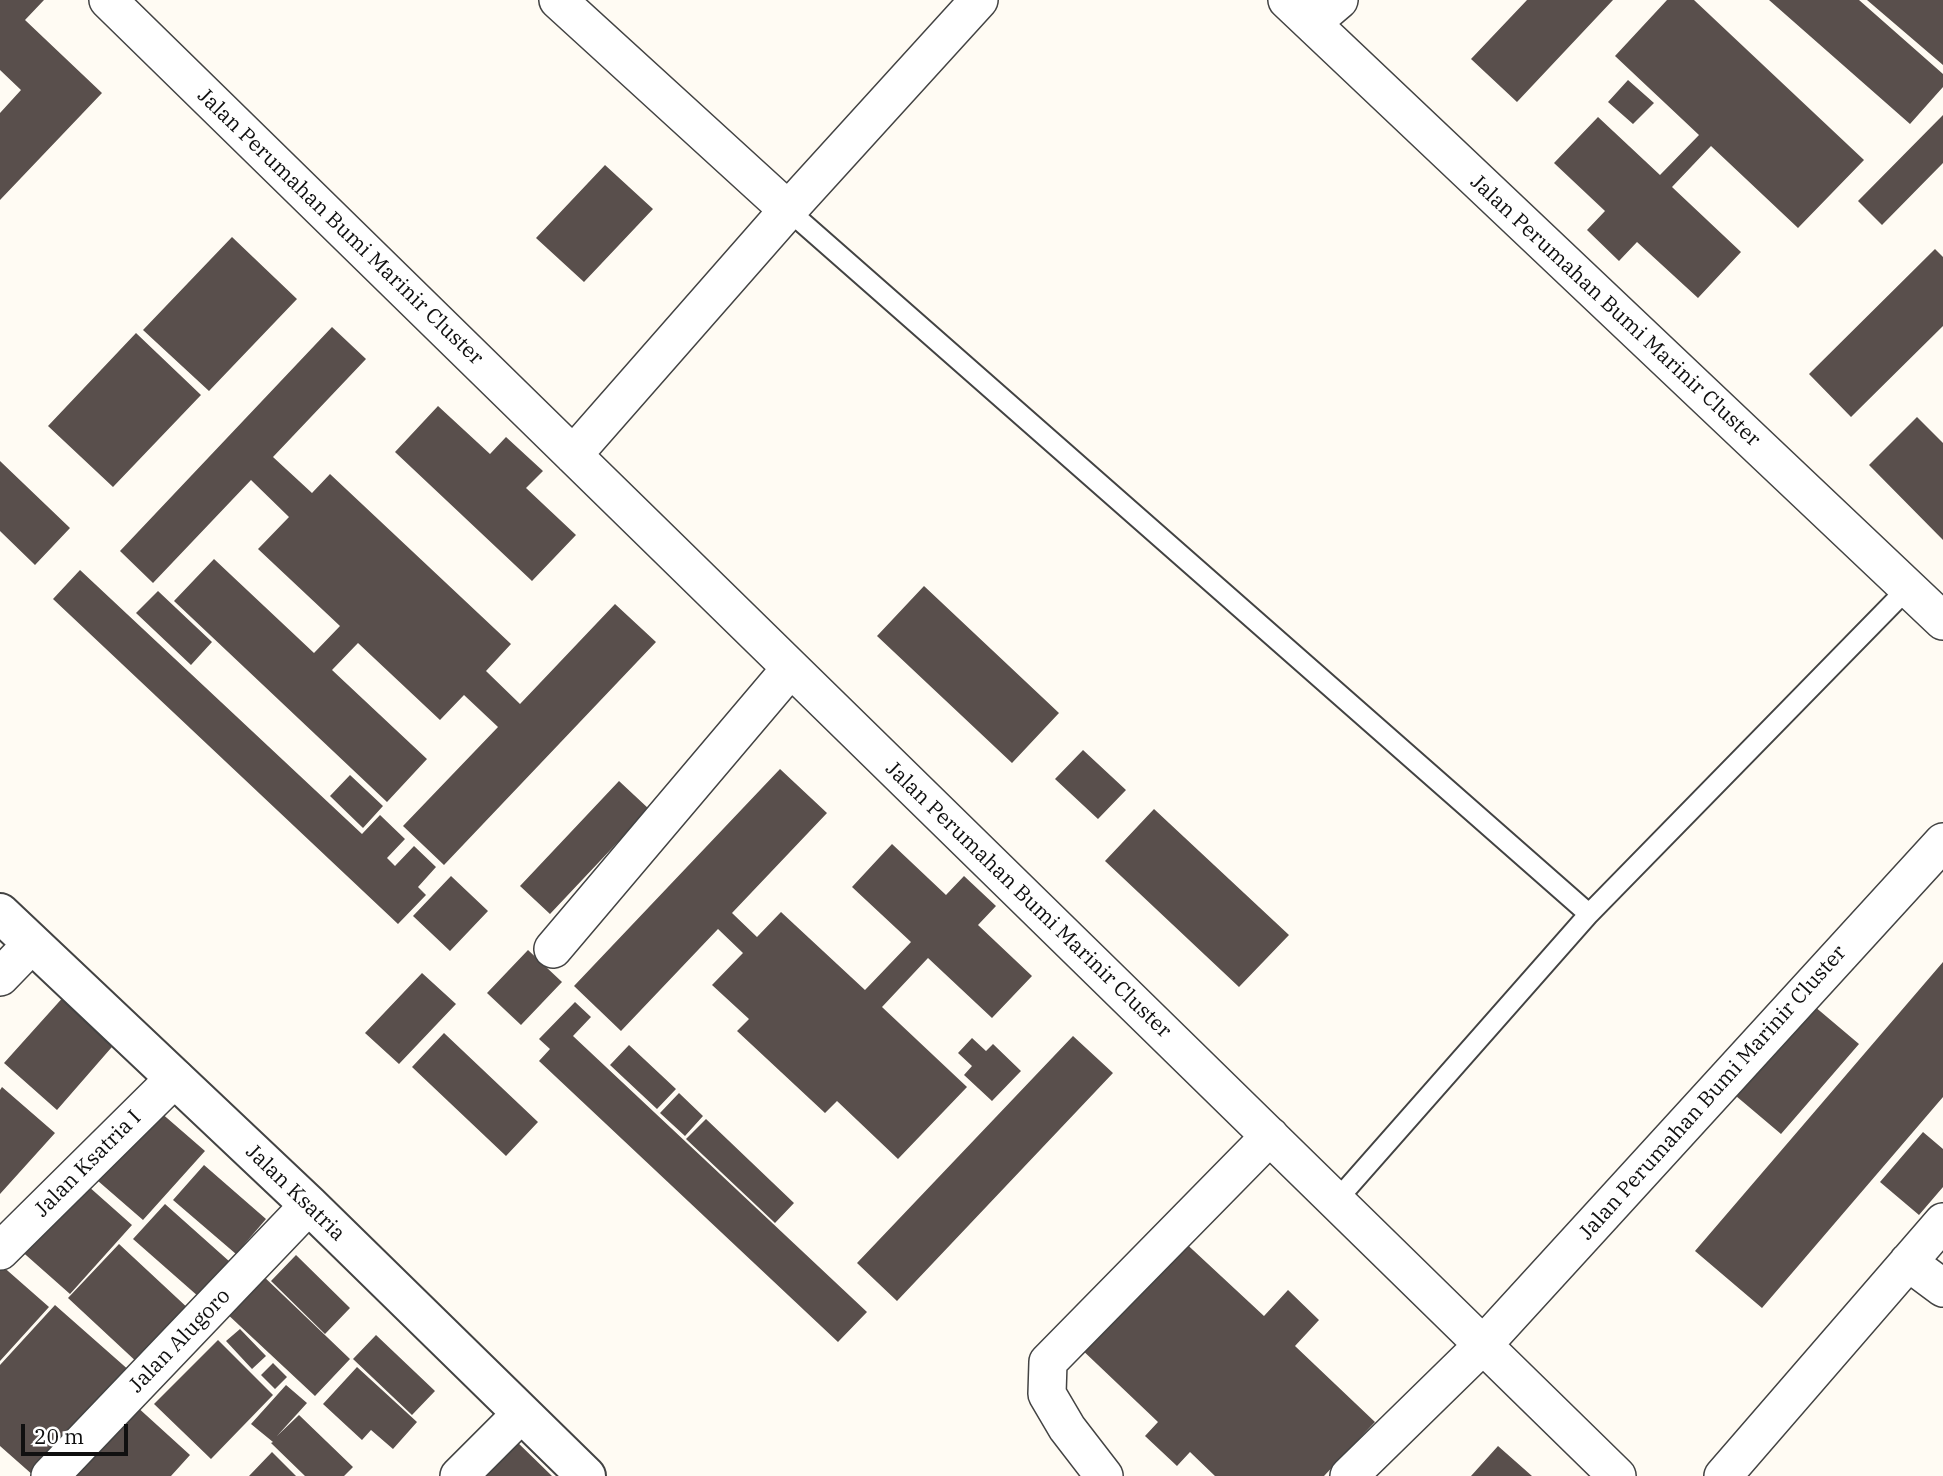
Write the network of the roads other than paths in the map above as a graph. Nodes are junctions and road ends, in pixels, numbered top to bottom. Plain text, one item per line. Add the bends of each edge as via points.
1 (108, 0) edge
2 (558, 0) edge
3 (979, 0) edge
4 (1313, 8) edge
5 (788, 210) junction
6 (573, 455) junction
7 (1908, 588) junction
8 (1943, 621) edge
9 (791, 668) junction
10 (1943, 842) edge
11 (0, 913) edge
12 (1589, 914) junction
13 (32, 944) junction
14 (553, 949) dead end
15 (0, 976) edge
16 (175, 1078) junction
17 (1270, 1136) junction
18 (1336, 1201) junction
19 (309, 1205) junction
20 (1943, 1222) edge
21 (0, 1251) edge
22 (1908, 1262) junction
23 (1943, 1288) edge
24 (1483, 1345) junction
25 (520, 1414) junction
26 (50, 1476) edge
27 (459, 1476) edge
28 (586, 1476) edge
29 (1104, 1476) edge
30 (1349, 1476) edge
31 (1617, 1476) edge
32 (1723, 1476) edge

1 - 6 street, Jalan Perumahan Bumi Marinir Cluster
2 - 5 street
3 - 5 street
4 - 7 street, Jalan Perumahan Bumi Marinir Cluster
5 - 6 street
5 - 12 lane
6 - 9 street, Jalan Perumahan Bumi Marinir Cluster
7 - 8 street, Jalan Perumahan Bumi Marinir Cluster
7 - 12 lane
9 - 14 street
9 - 17 street, Jalan Perumahan Bumi Marinir Cluster
10 - 24 street, Jalan Perumahan Bumi Marinir Cluster
11 - 13 street, Jalan Ksatria
12 - 18 lane
13 - 15 street
13 - 16 street, Jalan Ksatria
16 - 19 street, Jalan Ksatria
16 - 21 street, Jalan Ksatria I
17 - 18 street, Jalan Perumahan Bumi Marinir Cluster
17 - 29 street via 1048,1362 1047,1394
18 - 24 street, Jalan Perumahan Bumi Marinir Cluster
19 - 25 street, Jalan Ksatria
19 - 26 street, Jalan Alugoro
20 - 22 street
22 - 23 street
22 - 32 street
24 - 30 street
24 - 31 street, Jalan Perumahan Bumi Marinir Cluster
25 - 27 street
25 - 28 street, Jalan Ksatria

